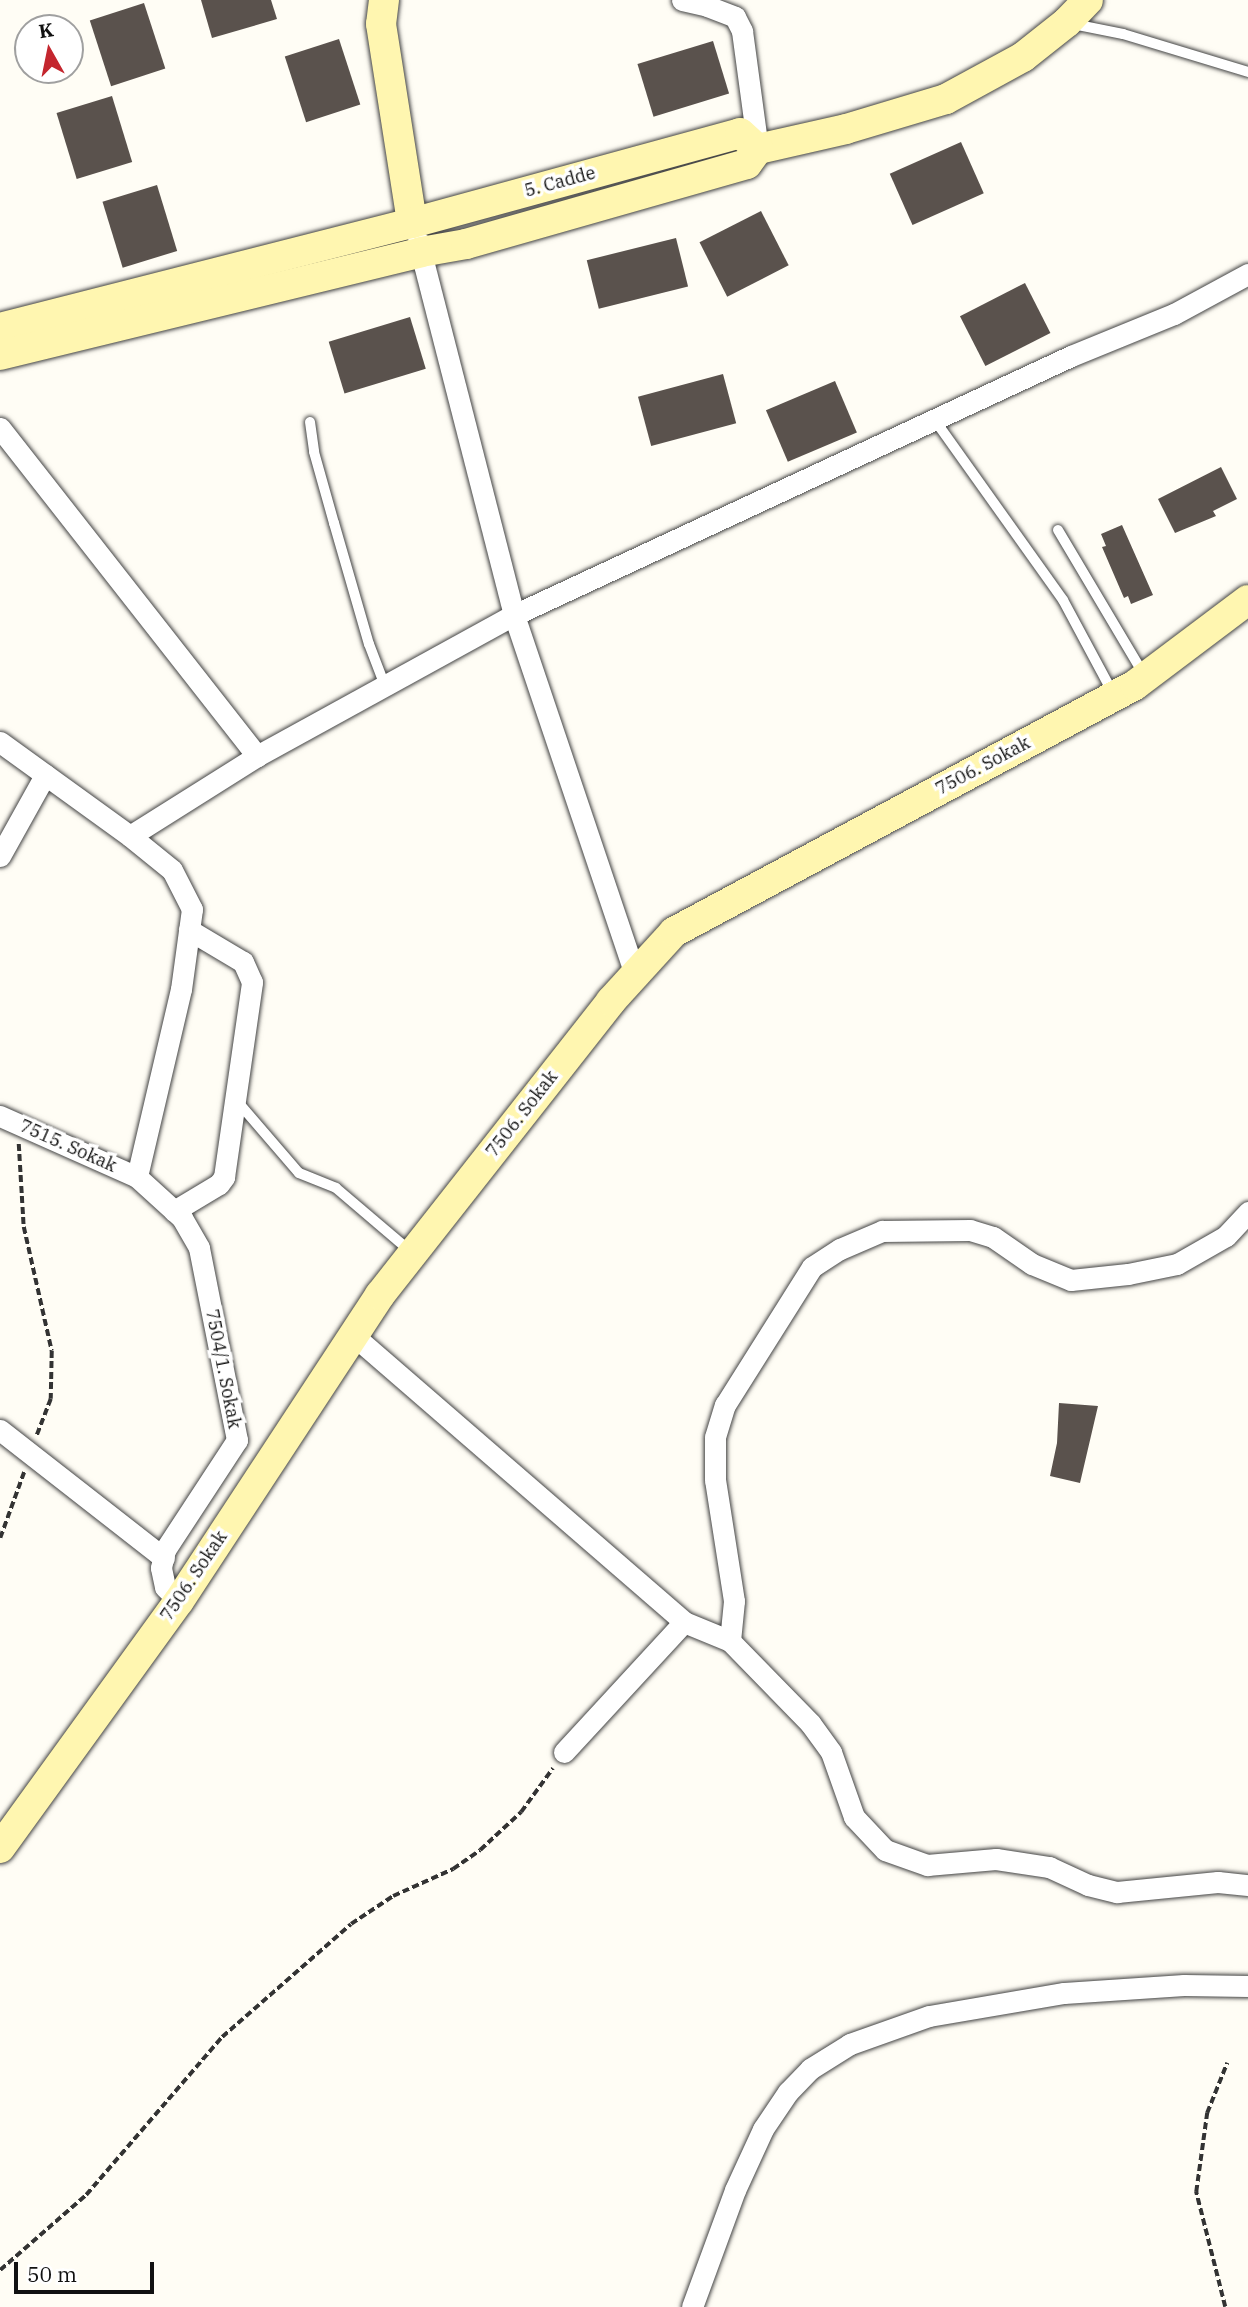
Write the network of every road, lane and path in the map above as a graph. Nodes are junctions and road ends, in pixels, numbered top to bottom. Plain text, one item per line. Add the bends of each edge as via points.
1 (384, 0) edge
2 (682, 0) edge
3 (1088, 0) edge
4 (1067, 22) junction
5 (1248, 72) edge
6 (758, 149) junction
7 (412, 223) junction
8 (421, 252) junction
9 (1248, 274) edge
10 (0, 312) edge
11 (37, 317) junction
12 (0, 328) edge
13 (0, 355) edge
14 (934, 419) junction
15 (310, 422) dead end
16 (0, 428) edge
17 (1058, 530) dead end
18 (1248, 600) edge
19 (514, 615) junction
20 (1145, 677) junction
21 (385, 686) junction
22 (1115, 696) junction
23 (0, 742) edge
24 (257, 757) junction
25 (45, 775) junction
26 (130, 836) junction
27 (0, 856) edge
28 (189, 930) junction
29 (635, 974) junction
30 (235, 1098) junction
31 (10, 1120) edge
32 (137, 1177) junction
33 (174, 1211) junction
34 (1248, 1212) edge
35 (412, 1254) junction
36 (354, 1335) junction
37 (0, 1430) edge
38 (31, 1453) junction
39 (0, 1538) edge
40 (164, 1558) junction
41 (179, 1601) junction
42 (684, 1622) junction
43 (730, 1642) junction
44 (564, 1752) joint
45 (0, 1848) edge
46 (1248, 1885) edge
47 (1248, 1986) edge
48 (1227, 2063) dead end
49 (0, 2270) edge
50 (692, 2307) edge
51 (1226, 2307) edge

1 - 7 street via 381,24
2 - 6 street via 735,17 742,32
3 - 4 street
4 - 5 lane
4 - 6 street via 1023,57 946,99
6 - 7 street, 5. Cadde via 740,133
6 - 8 street via 747,164 466,244
7 - 8 street
7 - 11 street, 5. Cadde
8 - 13 street
8 - 19 street
9 - 14 street via 1174,314
10 - 11 street
11 - 12 street, 5. Cadde
14 - 19 street
14 - 22 lane via 1063,600
15 - 21 lane via 334,523
16 - 24 street
17 - 20 lane
18 - 20 street, 7506. Sokak
19 - 21 street
19 - 29 street
20 - 22 street, 7506. Sokak
21 - 24 street
22 - 29 street, 7506. Sokak via 674,932
23 - 25 street
24 - 26 street
25 - 26 street
25 - 27 street
26 - 28 street via 172,870 192,909
28 - 30 street via 234,955 251,974
28 - 32 street via 181,989
29 - 35 street, 7506. Sokak
30 - 33 street via 224,1177
30 - 35 lane via 299,1173 336,1188
31 - 32 street, 7515. Sokak
31 - 38 path via 24,1227 52,1351 51,1399
32 - 33 street, 7504/1. Sokak
33 - 40 street, 7504/1. Sokak via 199,1248 237,1440
34 - 43 street via 1226,1236 1177,1264 1128,1274 1071,1280 1032,1264 993,1237 970,1230 882,1231 812,1267 724,1405 715,1437 715,1480 734,1601
35 - 36 street, 7506. Sokak
36 - 41 street, 7506. Sokak
36 - 42 street
37 - 38 street
38 - 39 path
38 - 40 street
40 - 41 street via 165,1587
41 - 45 street, 7506. Sokak
42 - 43 street
42 - 44 street
43 - 46 street via 817,1733 831,1752 854,1817 885,1850 927,1865 996,1859 1049,1867 1117,1892 1219,1882
44 - 49 path via 521,1812 481,1850 453,1869 393,1896 351,1924 222,2037 86,2195
47 - 50 street via 1064,1993 929,2016 850,2044 810,2069 764,2129 735,2190
48 - 51 path via 1207,2113 1196,2192

